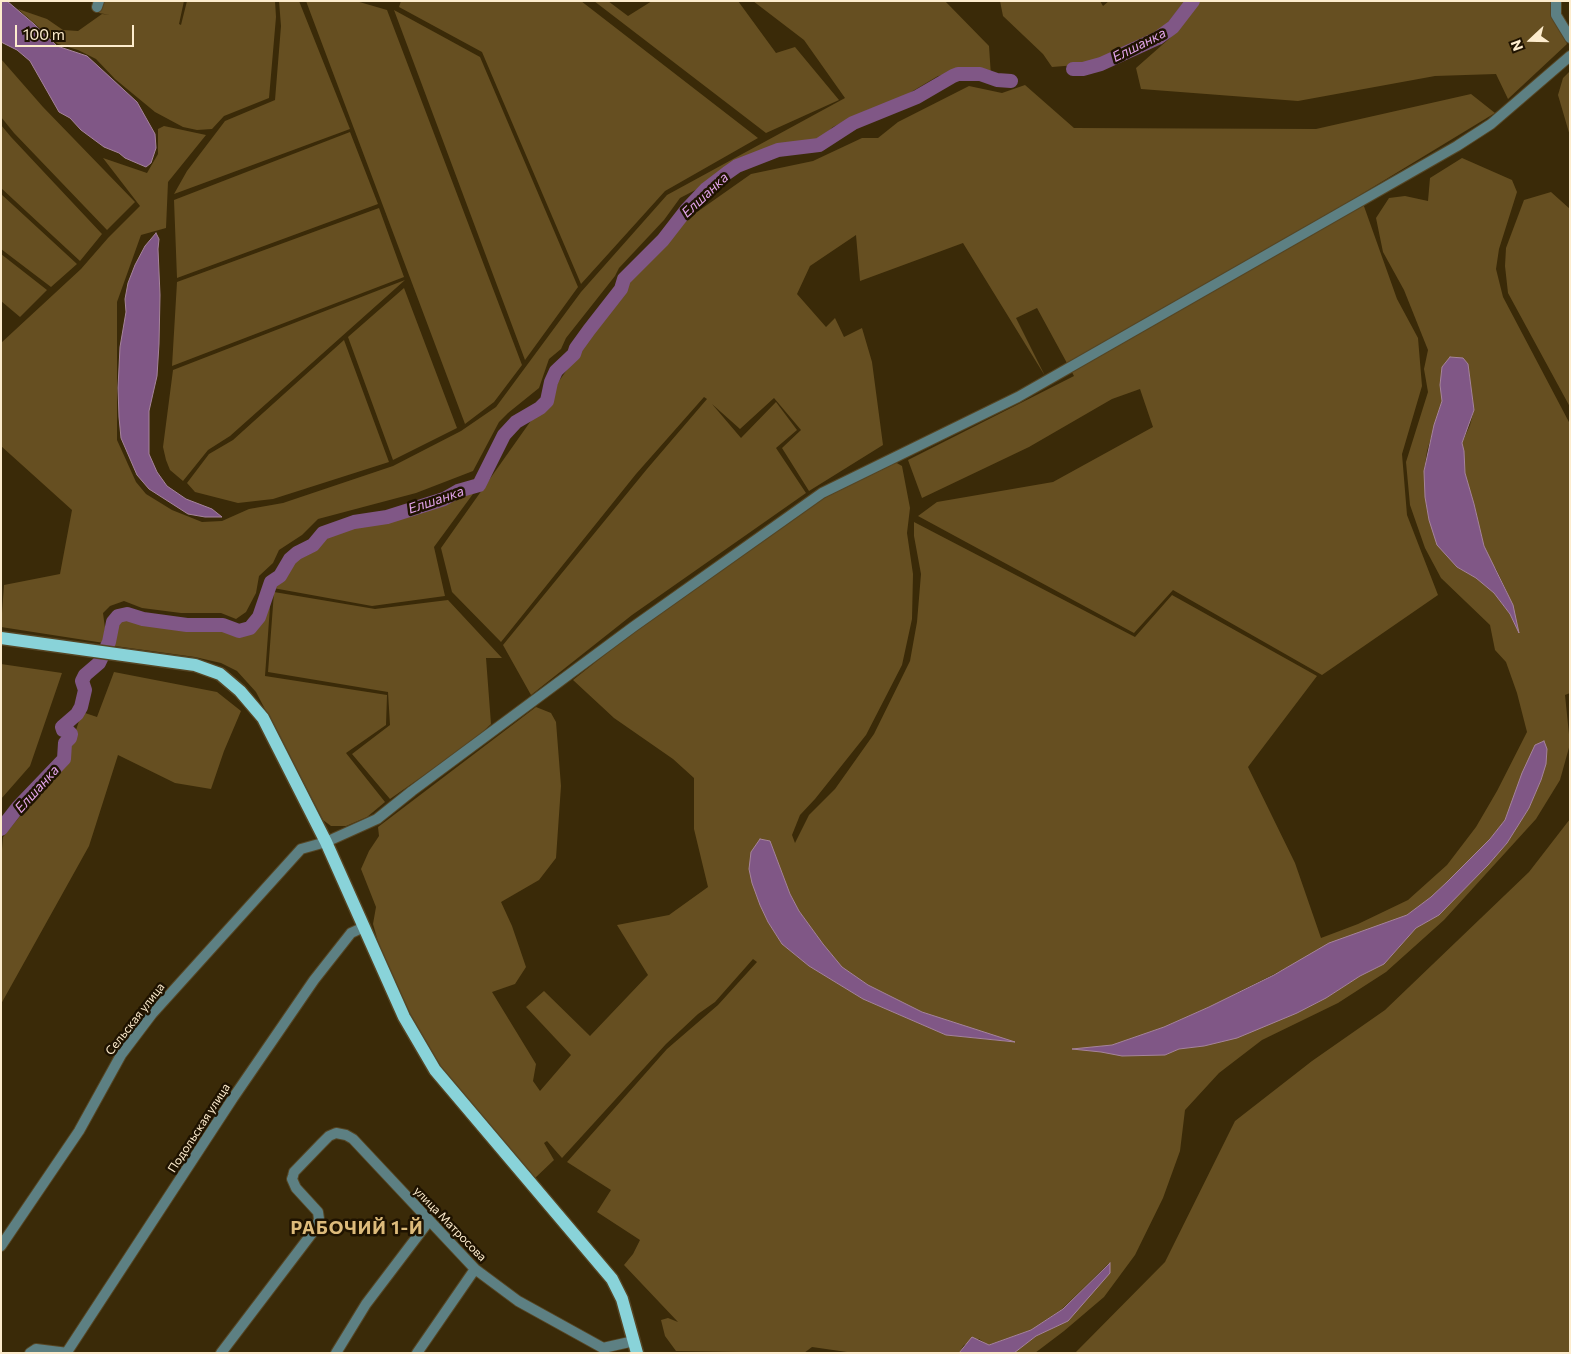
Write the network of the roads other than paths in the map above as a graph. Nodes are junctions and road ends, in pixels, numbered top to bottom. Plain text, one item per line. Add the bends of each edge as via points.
1 (1556, 1) edge
2 (1570, 38) edge
3 (1570, 56) edge
4 (1, 638) edge
5 (326, 842) junction
6 (364, 927) junction
7 (429, 1221) junction
8 (1, 1246) edge
9 (475, 1269) junction
10 (635, 1347) edge
11 (68, 1352) edge
12 (30, 1353) edge
13 (221, 1353) edge
14 (336, 1353) edge
15 (417, 1353) edge

1 - 2 street via 1556,15
3 - 5 street, Сельская улица via 1491,124 1457,146 1018,397 822,493 633,627 377,819
4 - 5 main road via 195,665 220,674 263,718
5 - 6 main road
5 - 8 street, Сельская улица via 301,849 152,1014 121,1055 79,1131
6 - 10 main road via 404,1017 435,1070 612,1279 622,1299
6 - 11 street, Подольская улица via 351,934 314,980
7 - 9 street, улица Матросова
7 - 13 street, улица Матросова via 352,1140 341,1133 330,1136 294,1172 292,1180 318,1212 316,1228
7 - 14 street via 366,1304
9 - 10 street, улица Матросова via 518,1301 603,1348
9 - 15 street
11 - 12 street via 36,1349

